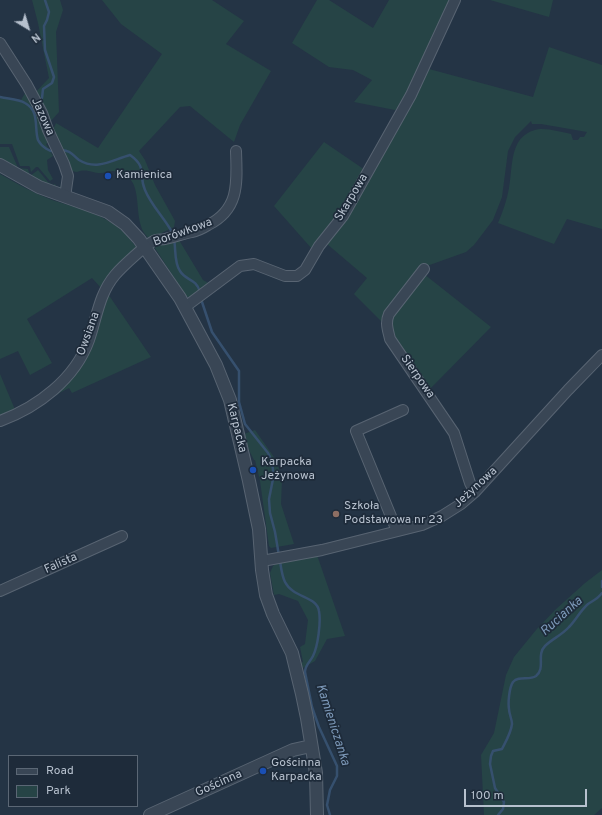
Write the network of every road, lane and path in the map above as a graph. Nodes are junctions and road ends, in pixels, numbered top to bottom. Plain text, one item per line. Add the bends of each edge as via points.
1 (455, 0) edge
2 (0, 43) edge
3 (236, 151) dead end
4 (0, 165) edge
5 (65, 197) junction
6 (145, 247) junction
7 (424, 269) dead end
8 (190, 304) junction
9 (602, 355) edge
10 (403, 410) dead end
11 (0, 421) edge
12 (475, 492) junction
13 (397, 531) junction
14 (122, 536) dead end
15 (262, 562) junction
16 (0, 591) edge
17 (311, 746) junction
18 (150, 815) edge
19 (317, 815) edge

1 - 8 street, Skarpowa via 411,95 343,216 305,270 296,276 285,276 262,267 248,264 240,266
2 - 5 street, Jazowa via 38,106 67,170
3 - 6 street, Borówkowa via 237,178 228,210 218,220 200,229 164,240 155,240
4 - 5 street, Karpacka via 39,188
5 - 6 street, Karpacka via 118,218 131,229
6 - 8 street, Karpacka
6 - 11 street, Owsiana via 108,284 89,340 78,363 41,400
7 - 12 street, Sierpowa via 389,314 386,325 390,339 454,433
8 - 15 street, Karpacka via 230,400 259,529
9 - 12 street, Jeżynowa
10 - 13 street via 356,431
12 - 13 street, Jeżynowa via 436,520
13 - 15 street, Jeżynowa
14 - 16 street, Falista
15 - 17 street, Karpacka via 266,595 293,657
17 - 18 street, Gościnna via 293,750
17 - 19 street, Karpacka via 316,773

